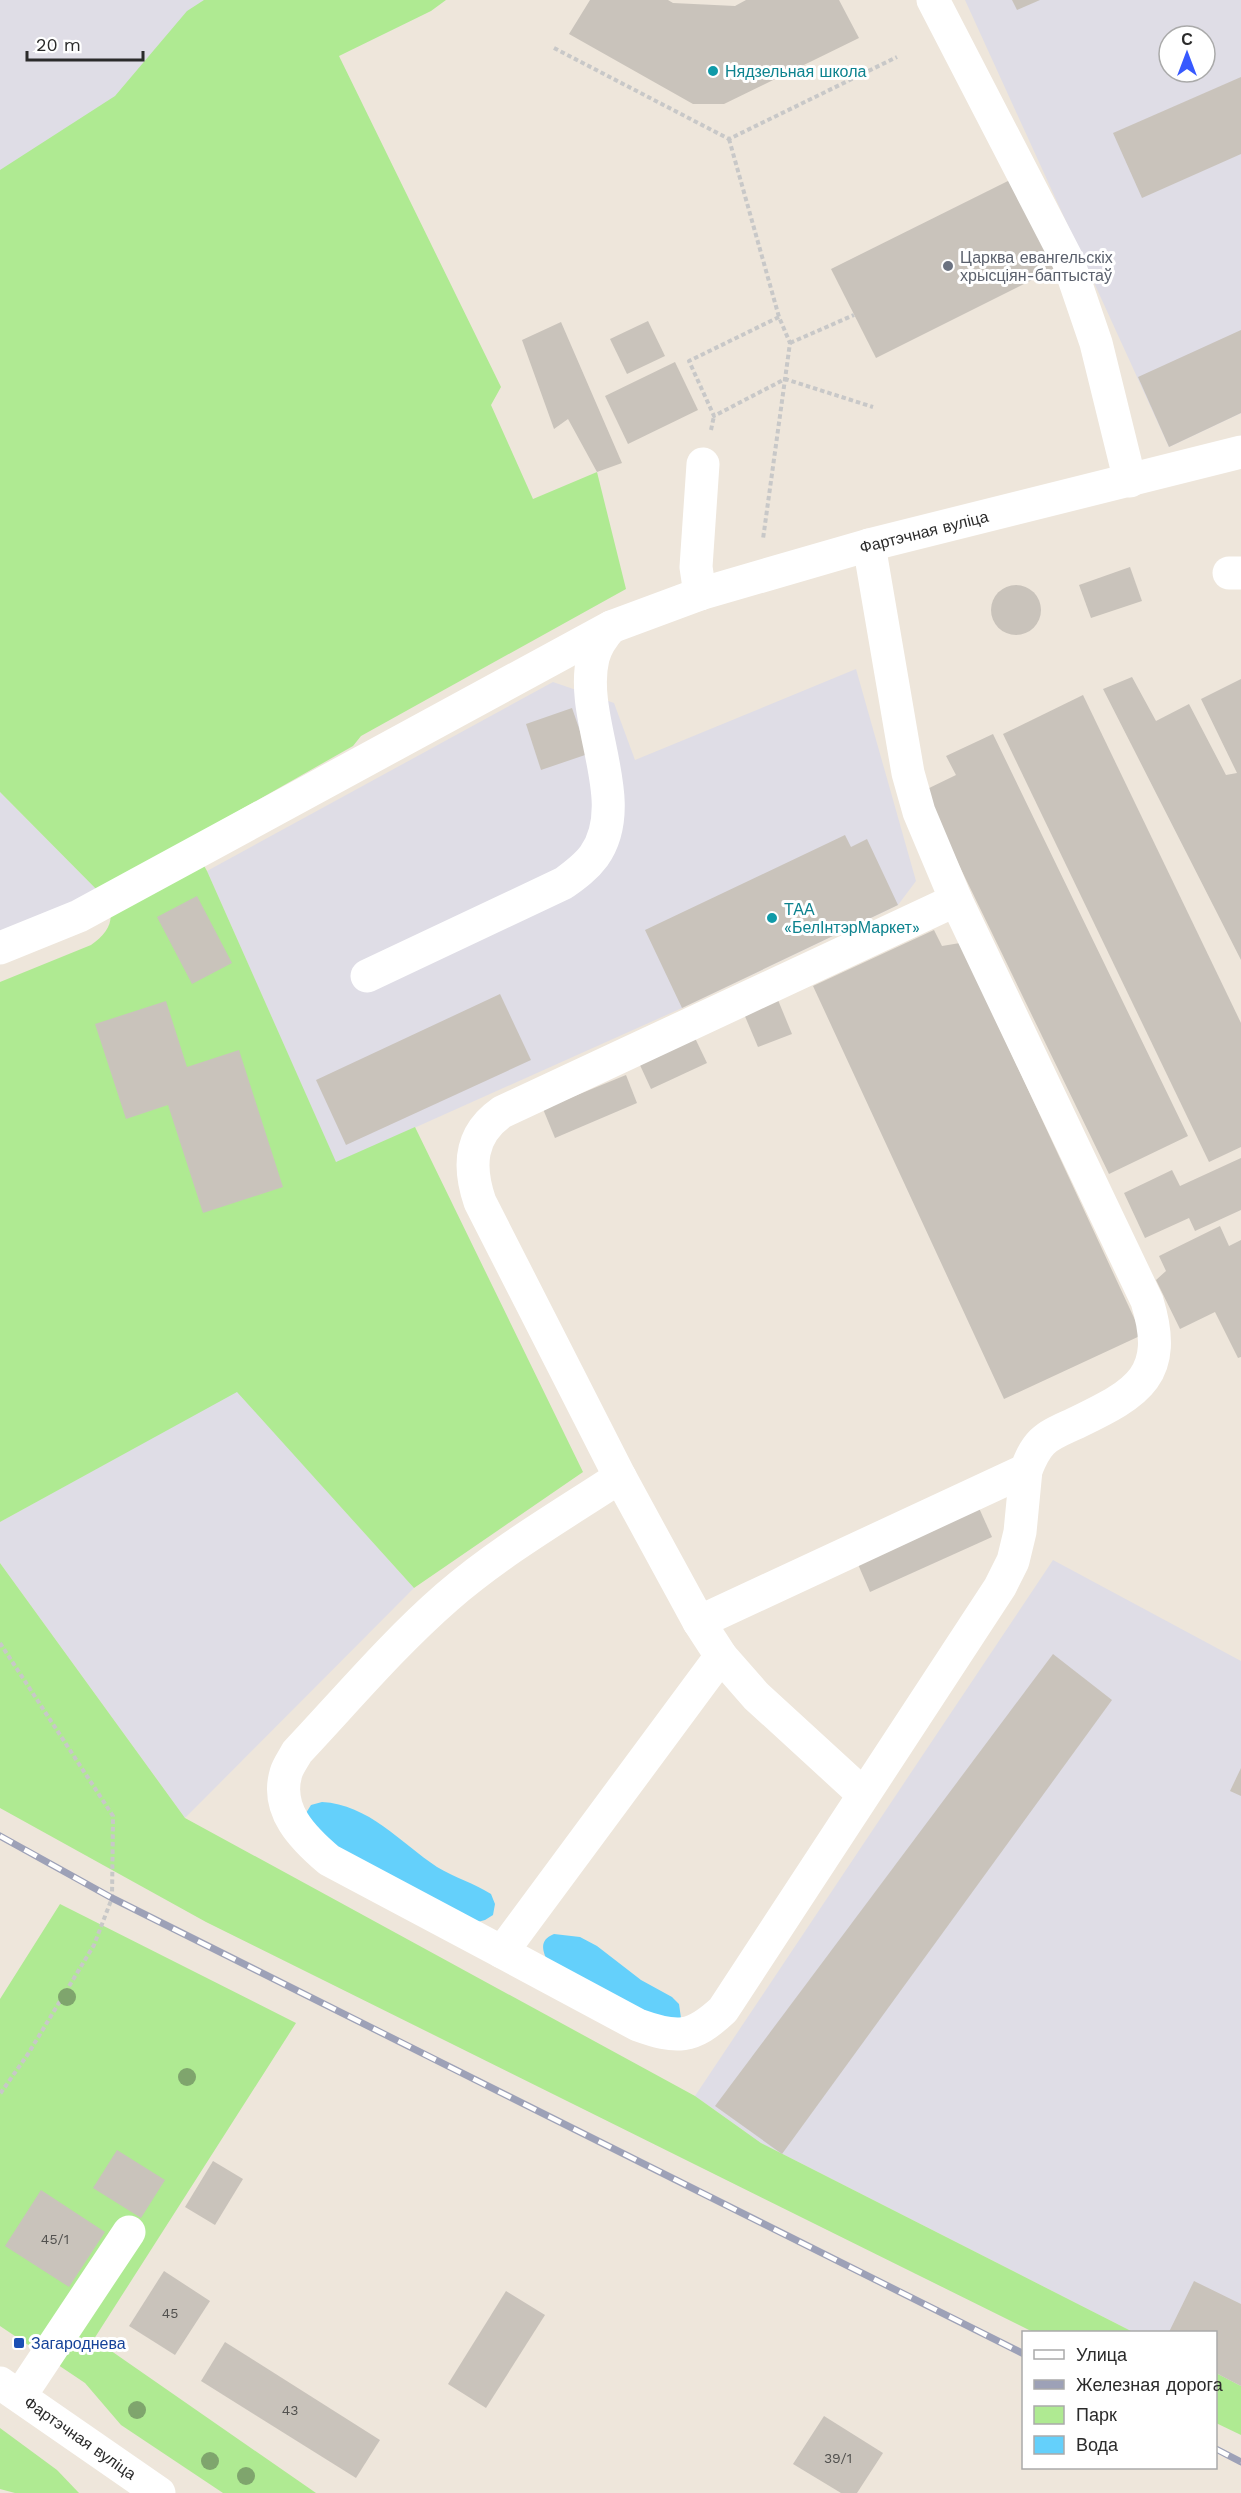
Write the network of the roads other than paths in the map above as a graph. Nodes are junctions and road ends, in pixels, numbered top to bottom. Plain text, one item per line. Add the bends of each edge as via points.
1 (933, 0) edge
2 (1241, 452) edge
3 (703, 464) dead end
4 (1130, 481) junction
5 (869, 545) junction
6 (700, 594) junction
7 (611, 627) junction
8 (956, 900) junction
9 (0, 948) edge
10 (367, 976) dead end
11 (1026, 1470) junction
12 (620, 1477) junction
13 (699, 1622) junction
14 (721, 1656) junction
15 (862, 1794) junction
16 (501, 1952) junction
17 (129, 2232) dead end
18 (10, 2390) edge
19 (159, 2493) edge

1 - 4 street via 1068,261 1096,343
2 - 4 street, Фартэчная вуліца
3 - 6 street via 696,567
4 - 5 street, Фартэчная вуліца
5 - 6 street, Фартэчная вуліца
5 - 8 street via 908,773 919,812
6 - 7 street, Фартэчная вуліца
7 - 9 street, Фартэчная вуліца via 79,916
7 - 10 street via 600,640 590,675 608,811 595,855 564,883
8 - 11 street via 1154,1322 1156,1346 1149,1371 1134,1390 1117,1403 1043,1441
8 - 12 street via 501,1112 488,1122 478,1138 472,1162 480,1202
11 - 13 street
11 - 15 street via 1020,1532 1005,1579
12 - 13 street
12 - 16 street via 486,1566 448,1596 297,1752 286,1773 284,1800 293,1824 329,1860
13 - 14 street
14 - 15 street via 756,1696
14 - 16 street
15 - 16 street via 723,2010 705,2028 684,2035 660,2033 638,2025
17 - 18 street
18 - 19 street, Фартэчная вуліца

